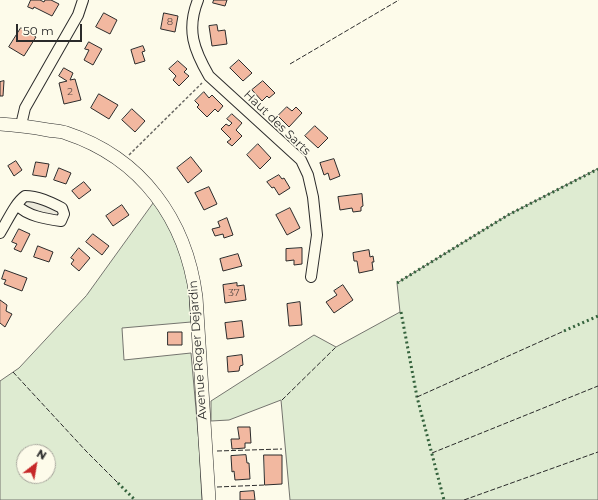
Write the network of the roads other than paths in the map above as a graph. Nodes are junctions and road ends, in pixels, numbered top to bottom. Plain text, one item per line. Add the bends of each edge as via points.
1 (83, 0) edge
2 (198, 0) edge
3 (0, 124) edge
4 (21, 125) junction
5 (17, 205) dead end
6 (0, 233) edge
7 (311, 277) dead end
8 (209, 500) edge

1 - 4 street via 78,15 25,108
2 - 7 street, Haut des Sarts via 194,9 192,37 209,76 300,160 308,175 317,235
3 - 4 main road, Avenue Roger Dejardin
4 - 8 main road, Avenue Roger Dejardin via 66,133 105,150 122,161 159,198 172,219 185,248 196,297
5 - 6 street

